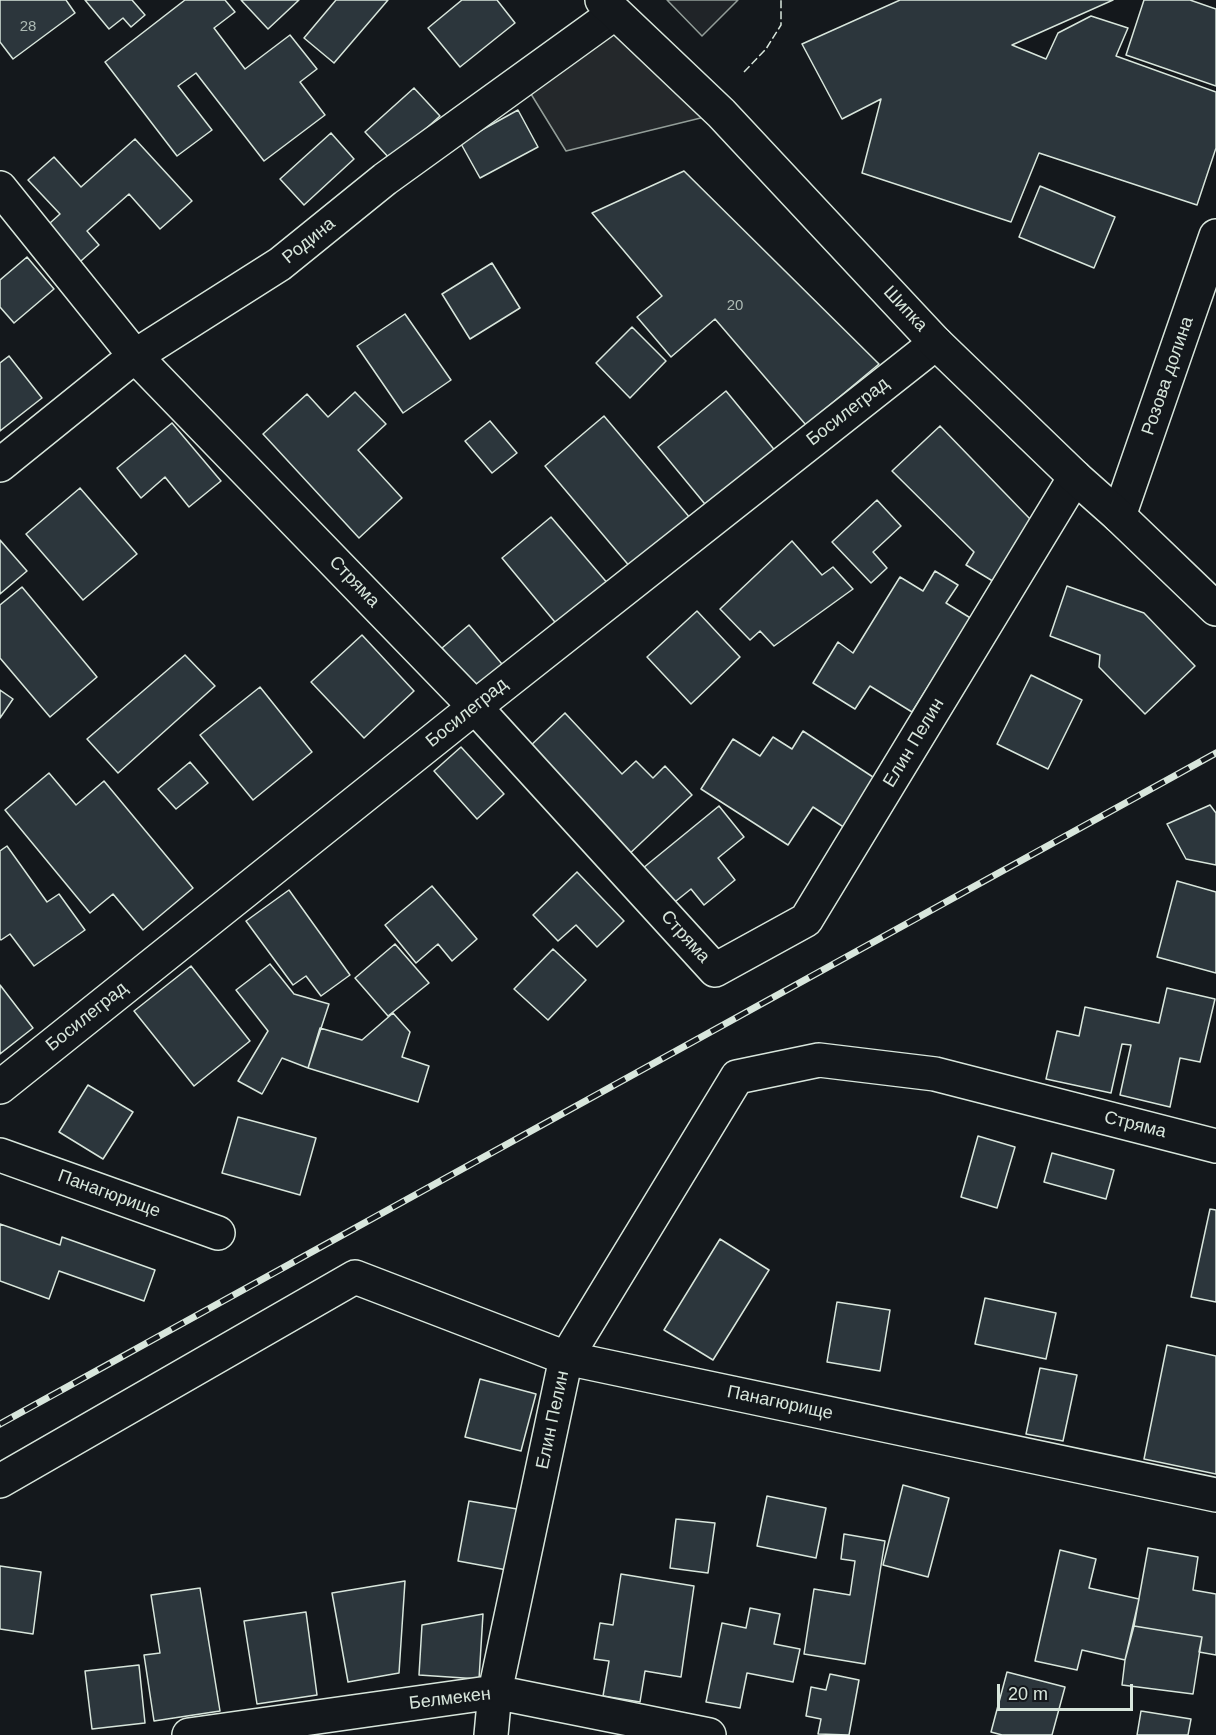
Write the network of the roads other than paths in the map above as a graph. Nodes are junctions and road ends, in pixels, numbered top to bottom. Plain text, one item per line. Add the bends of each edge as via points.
1 (609, 6) edge
2 (0, 188) edge
3 (1216, 237) edge
4 (936, 343) junction
5 (135, 356) junction
6 (0, 465) edge
7 (1075, 477) junction
8 (1119, 516) junction
9 (1216, 609) edge
10 (475, 707) junction
11 (715, 970) joint
12 (737, 1077) joint
13 (0, 1087) edge
14 (1216, 1146) edge
15 (0, 1155) edge
16 (218, 1233) dead end
17 (566, 1358) junction
18 (0, 1482) edge
19 (1216, 1495) edge
20 (495, 1692) junction
21 (189, 1735) edge
22 (491, 1735) edge
23 (709, 1735) edge

1 - 4 street, Шипка via 721,113
1 - 5 street, Родина via 523,81 385,179 280,264
2 - 5 street, Стряма
3 - 8 street, Розова долина
4 - 7 street, Шипка
4 - 10 street, Босилеград
5 - 6 street, Родина
5 - 10 street, Стряма
7 - 8 street, Шипка
7 - 11 street, Елин Пелин via 806,921
8 - 9 street, Шипка
10 - 11 street, Стряма
10 - 13 street, Босилеград
12 - 14 street, Стряма via 819,1060 935,1074
12 - 17 street, Елин Пелин
15 - 16 street, Панагюрище
17 - 18 street, Панагюрище via 355,1277
17 - 19 street, Панагюрище
17 - 20 street, Елин Пелин
20 - 21 street, Белмекен
20 - 22 street, Елин Пелин
20 - 23 street, Белмекен

